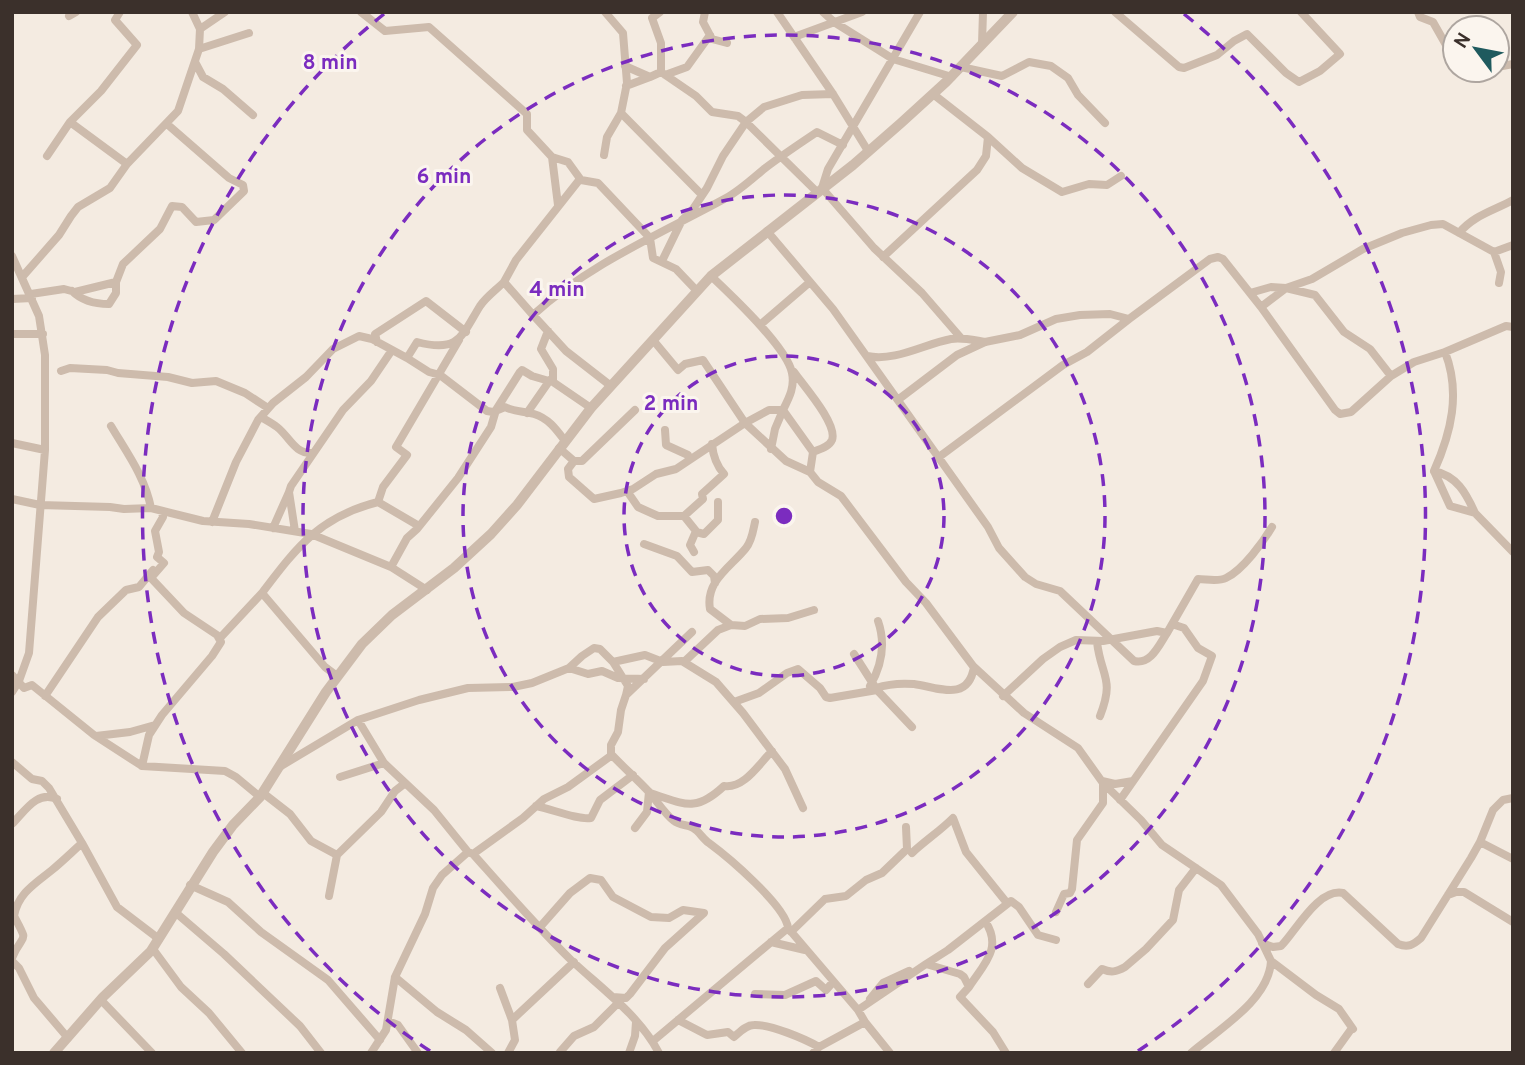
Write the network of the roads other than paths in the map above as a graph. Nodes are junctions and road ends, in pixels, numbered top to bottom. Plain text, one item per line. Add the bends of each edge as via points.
1 (120, 12) edge
2 (191, 12) edge
3 (225, 12) edge
4 (361, 12) edge
5 (604, 12) edge
6 (660, 12) edge
7 (705, 12) edge
8 (777, 12) edge
9 (823, 12) edge
10 (862, 12) edge
11 (920, 12) edge
12 (983, 12) edge
13 (1013, 12) edge
14 (1115, 12) edge
15 (1301, 12) edge
16 (1418, 12) edge
17 (834, 22) junction
18 (200, 29) junction
19 (249, 33) dead end
20 (710, 35) junction
21 (1441, 36) edge
22 (794, 37) junction
23 (727, 43) dead end
24 (982, 44) junction
25 (199, 49) junction
26 (893, 59) junction
27 (195, 62) junction
28 (625, 66) junction
29 (961, 67) junction
30 (663, 74) junction
31 (650, 77) junction
32 (951, 77) junction
33 (626, 86) junction
34 (833, 94) junction
35 (933, 94) junction
36 (621, 113) junction
37 (253, 115) dead end
38 (70, 122) junction
39 (746, 122) junction
40 (1105, 123) dead end
41 (167, 124) junction
42 (853, 128) junction
43 (988, 138) junction
44 (843, 145) junction
45 (868, 151) junction
46 (604, 155) dead end
47 (782, 155) junction
48 (47, 156) dead end
49 (552, 157) junction
50 (127, 164) junction
51 (1121, 176) dead end
52 (580, 179) junction
53 (820, 190) junction
54 (702, 195) junction
55 (1513, 200) edge
56 (558, 205) junction
57 (682, 220) junction
58 (767, 231) junction
59 (1459, 233) junction
60 (650, 238) junction
61 (641, 243) junction
62 (1513, 245) edge
63 (1494, 252) junction
64 (12, 256) edge
65 (883, 257) junction
66 (653, 258) junction
67 (662, 261) junction
68 (23, 276) junction
69 (711, 276) junction
70 (116, 282) junction
71 (503, 282) junction
72 (810, 282) junction
73 (1499, 283) dead end
74 (1286, 288) junction
75 (72, 291) junction
76 (697, 291) junction
77 (1250, 293) junction
78 (32, 296) junction
79 (12, 299) edge
80 (1261, 307) junction
81 (533, 315) junction
82 (1129, 319) junction
83 (760, 325) junction
84 (1513, 327) edge
85 (548, 331) junction
86 (466, 332) junction
87 (12, 334) edge
88 (43, 334) junction
89 (961, 338) junction
90 (459, 340) junction
91 (653, 340) junction
92 (377, 342) junction
93 (985, 342) junction
94 (392, 350) junction
95 (1445, 352) junction
96 (867, 356) junction
97 (407, 358) junction
98 (792, 369) junction
99 (61, 371) dead end
100 (440, 375) junction
101 (1391, 376) junction
102 (551, 380) junction
103 (611, 386) junction
104 (791, 394) junction
105 (812, 396) junction
106 (899, 398) junction
107 (268, 408) junction
108 (591, 408) junction
109 (496, 410) junction
110 (635, 410) dead end
111 (783, 410) junction
112 (527, 413) junction
113 (261, 417) junction
114 (745, 423) junction
115 (111, 426) dead end
116 (666, 430) dead end
117 (12, 443) edge
118 (712, 444) junction
119 (562, 445) junction
120 (771, 449) junction
121 (44, 450) junction
122 (813, 452) junction
123 (313, 453) junction
124 (939, 457) junction
125 (689, 460) junction
126 (574, 461) junction
127 (1434, 471) junction
128 (810, 472) junction
129 (627, 491) junction
130 (289, 492) junction
131 (12, 499) edge
132 (377, 502) junction
133 (718, 502) dead end
134 (40, 505) junction
135 (152, 508) junction
136 (162, 512) junction
137 (1475, 513) junction
138 (684, 516) junction
139 (212, 522) junction
140 (755, 522) dead end
141 (419, 526) junction
142 (1272, 527) dead end
143 (273, 528) junction
144 (295, 531) junction
145 (696, 532) junction
146 (311, 534) junction
147 (644, 544) dead end
148 (694, 552) dead end
149 (1513, 552) edge
150 (159, 561) junction
151 (391, 567) junction
152 (715, 583) junction
153 (427, 590) junction
154 (262, 593) junction
155 (814, 610) dead end
156 (878, 621) dead end
157 (1172, 624) junction
158 (731, 625) junction
159 (692, 632) dead end
160 (1167, 633) junction
161 (220, 638) junction
162 (1110, 640) junction
163 (1097, 642) junction
164 (693, 652) junction
165 (854, 654) dead end
166 (674, 661) junction
167 (613, 662) junction
168 (663, 662) junction
169 (684, 662) junction
170 (974, 667) junction
171 (569, 668) junction
172 (337, 676) junction
173 (16, 678) edge
174 (623, 679) junction
175 (643, 680) junction
176 (873, 688) junction
177 (12, 692) edge
178 (626, 695) junction
179 (45, 696) junction
180 (1003, 696) junction
181 (734, 702) junction
182 (1100, 716) dead end
183 (358, 720) junction
184 (156, 724) junction
185 (912, 727) dead end
186 (96, 736) junction
187 (772, 751) junction
188 (612, 755) junction
189 (12, 762) edge
190 (384, 763) junction
191 (142, 766) junction
192 (281, 766) junction
193 (633, 775) junction
194 (340, 777) dead end
195 (1133, 781) junction
196 (1102, 782) junction
197 (404, 784) junction
198 (650, 792) junction
199 (261, 795) junction
200 (1513, 797) edge
201 (58, 800) junction
202 (1120, 800) junction
203 (536, 806) junction
204 (803, 808) dead end
205 (12, 824) edge
206 (906, 827) dead end
207 (635, 828) dead end
208 (1480, 842) junction
209 (82, 843) junction
210 (471, 853) junction
211 (912, 853) dead end
212 (337, 855) junction
213 (1513, 859) edge
214 (1196, 868) junction
215 (190, 886) junction
216 (1448, 895) junction
217 (329, 896) dead end
218 (1007, 902) junction
219 (175, 912) junction
220 (1056, 912) dead end
221 (985, 921) junction
222 (1513, 922) edge
223 (541, 927) junction
224 (789, 930) junction
225 (159, 939) junction
226 (1056, 940) dead end
227 (771, 942) junction
228 (1262, 943) junction
229 (153, 949) junction
230 (806, 950) junction
231 (12, 960) edge
232 (1271, 961) junction
233 (574, 962) junction
234 (923, 966) junction
235 (395, 977) junction
236 (833, 982) junction
237 (1088, 984) dead end
238 (500, 988) dead end
239 (969, 988) junction
240 (755, 994) dead end
241 (101, 1000) junction
242 (615, 1000) junction
243 (858, 1010) junction
244 (512, 1020) junction
245 (678, 1020) junction
246 (388, 1021) junction
247 (636, 1022) junction
248 (865, 1022) junction
249 (68, 1038) junction
250 (380, 1040) junction
251 (653, 1041) junction
252 (816, 1050) edge
253 (560, 1052) edge
254 (54, 1053) edge
255 (152, 1053) edge
256 (242, 1053) edge
257 (321, 1053) edge
258 (371, 1053) edge
259 (418, 1053) edge
260 (492, 1053) edge
261 (508, 1053) edge
262 (629, 1053) edge
263 (659, 1053) edge
264 (890, 1053) edge
265 (1006, 1053) edge
266 (1191, 1053) edge
267 (1334, 1053) edge

1 - 38 street via 115,20 137,45
2 - 18 street
3 - 18 street
4 - 49 street via 385,31 429,27 527,114 527,130
5 - 28 street via 623,33
6 - 30 street via 653,18
7 - 20 street via 703,22
8 - 22 street
9 - 17 street
10 - 17 street
11 - 26 street
12 - 24 street
13 - 24 street
14 - 15 street via 1179,67 1217,55 1247,34 1299,82 1340,54
16 - 21 street via 1419,17 1433,22
17 - 22 street
17 - 26 street
18 - 25 street
19 - 25 street
20 - 23 street
20 - 30 street via 687,66
22 - 34 street
24 - 29 street
25 - 27 street
26 - 32 street
26 - 42 street
27 - 37 street via 203,77
27 - 41 street via 178,111
28 - 31 street
28 - 33 street
29 - 32 street
29 - 40 street via 1002,76 1029,62 1051,66 1068,78 1077,95
30 - 31 street
30 - 39 street via 712,111
31 - 33 street
32 - 35 street
33 - 36 street
34 - 39 street via 802,95 764,107
34 - 42 street
35 - 43 street
35 - 45 street
36 - 46 street via 607,138
36 - 54 street
38 - 48 street
38 - 50 street
39 - 47 street
39 - 54 street
41 - 50 street
41 - 70 street via 243,185 244,191 214,220 196,222 182,207 172,206 160,229 123,264
42 - 44 street
42 - 45 street
43 - 51 street via 1023,169 1062,192 1089,184 1108,185
43 - 65 street via 978,170
44 - 47 street via 817,132
44 - 53 street
45 - 53 street
47 - 53 street
47 - 57 street via 728,197
49 - 52 street via 568,162
49 - 56 street
50 - 68 street via 110,188 79,207
52 - 56 street
52 - 60 street via 598,183
53 - 58 street
53 - 65 street
54 - 57 street
55 - 59 street via 1486,211
56 - 71 street
57 - 60 street
57 - 67 street
58 - 69 street
58 - 72 street
59 - 63 street
59 - 74 street via 1443,224 1402,233
60 - 61 street
60 - 66 street
61 - 66 street
61 - 81 street via 558,293
62 - 63 street
63 - 73 street via 1501,272
64 - 68 street
65 - 89 street
66 - 67 street
67 - 76 street
68 - 78 street
69 - 76 street
69 - 83 street
70 - 75 street
70 - 75 street via 109,304 91,302
71 - 81 street
71 - 86 street via 482,303
72 - 83 street
72 - 96 street
74 - 77 street
74 - 80 street
74 - 101 street via 1315,295 1344,332 1370,349
75 - 78 street
76 - 91 street
77 - 80 street
77 - 82 street via 1223,259 1214,257
78 - 79 street
78 - 88 street
80 - 101 street via 1340,414 1352,412
81 - 85 street
82 - 93 street via 1080,315
82 - 124 street
83 - 98 street
84 - 95 street
85 - 102 street via 541,349 553,369
85 - 103 street
86 - 90 street
86 - 92 street via 426,301 375,334
87 - 88 street
88 - 121 street
89 - 93 street
89 - 96 street via 886,357
90 - 97 street via 446,345 416,342
90 - 100 street
91 - 103 street
91 - 114 street via 678,370 703,360
92 - 94 street
92 - 107 street via 359,336 333,349
93 - 106 street via 957,355
94 - 97 street
94 - 123 street
95 - 101 street
95 - 127 street via 1454,403 1449,433
96 - 106 street
97 - 100 street
98 - 104 street
98 - 105 street
99 - 107 street via 107,370 192,383 216,381
100 - 109 street via 487,411
100 - 132 street via 396,447 407,455
102 - 108 street
102 - 109 street via 522,370
102 - 112 street
103 - 108 street
104 - 105 street
104 - 111 street
105 - 122 street via 833,432 832,441
106 - 124 street
107 - 113 street
108 - 119 street
109 - 112 street via 505,407
109 - 141 street via 491,427
110 - 126 street via 582,461
111 - 114 street via 769,410
111 - 120 street
111 - 122 street
112 - 119 street via 554,426
113 - 123 street via 293,446
113 - 139 street via 236,462
114 - 118 street
114 - 120 street
115 - 135 street via 133,461
116 - 125 street via 666,445 688,455
117 - 121 street
118 - 125 street
118 - 138 street via 713,456 724,474
119 - 126 street
119 - 153 street via 491,534
120 - 128 street
121 - 134 street
122 - 128 street
123 - 130 street
124 - 162 street via 999,548 1025,577 1060,592
125 - 129 street
126 - 129 street via 569,477 594,499
127 - 137 street via 1454,480
127 - 137 street via 1450,506
128 - 170 street via 841,496
129 - 138 street via 638,507 658,516
130 - 143 street
130 - 144 street
131 - 134 street
132 - 141 street
132 - 146 street via 339,515
133 - 145 street via 718,520 704,534
134 - 135 street
134 - 173 street via 29,653
135 - 136 street
136 - 139 street
136 - 150 street via 155,531
137 - 149 street
138 - 145 street
139 - 143 street
140 - 152 street via 748,544
141 - 151 street
142 - 157 street via 1230,576 1198,579
143 - 144 street
144 - 146 street
145 - 148 street via 690,545
146 - 151 street
146 - 154 street
147 - 152 street via 677,556 692,572 708,570
150 - 161 street via 163,563 151,578 184,613
150 - 179 street via 139,587 126,590 98,618
151 - 153 street
152 - 158 street via 710,609
153 - 172 street via 375,629
154 - 161 street
154 - 172 street
155 - 158 street
156 - 176 street via 883,634 882,659
157 - 160 street
157 - 195 street via 1184,628 1198,648 1212,656 1203,681
158 - 164 street
159 - 168 street
160 - 162 street
160 - 162 street via 1143,662 1134,661
161 - 184 street via 219,646
162 - 163 street
163 - 180 street via 1083,639 1060,647
163 - 182 street via 1108,682
164 - 166 street
164 - 169 street
165 - 176 street
166 - 168 street
166 - 169 street
167 - 168 street via 645,655
167 - 171 street via 594,648
167 - 174 street
168 - 175 street
169 - 181 street via 716,682
170 - 176 street via 968,682 958,689 913,684
170 - 180 street
171 - 174 street via 588,674 602,671
171 - 183 street via 532,683 468,688
172 - 192 street
173 - 177 street
173 - 179 street via 24,688 32,685
174 - 175 street
174 - 178 street via 628,686
175 - 178 street
176 - 181 street via 825,697 798,669
176 - 185 street
178 - 188 street
179 - 186 street
180 - 196 street via 1078,748
181 - 187 street
183 - 190 street
183 - 192 street
184 - 186 street
184 - 191 street
186 - 191 street
187 - 198 street via 741,783 724,786 704,803
187 - 204 street
188 - 193 street
188 - 203 street
189 - 201 street via 32,779 42,781
190 - 194 street
190 - 197 street
191 - 199 street via 225,771
192 - 199 street
193 - 198 street
193 - 203 street via 600,800 591,818
195 - 196 street
195 - 202 street
196 - 202 street
196 - 220 street via 1103,803 1077,841 1072,889 1064,894
197 - 210 street
197 - 212 street
198 - 207 street via 647,812
198 - 224 street via 672,819 692,827 775,902
199 - 212 street via 290,814 311,841
199 - 215 street via 224,835
200 - 208 street via 1493,810
201 - 205 street via 41,797
201 - 209 street
202 - 214 street via 1162,845
203 - 210 street
206 - 224 street via 907,849 882,873 846,896 825,899
208 - 213 street
208 - 216 street
209 - 225 street via 117,907
209 - 231 street via 19,900 14,916 25,939
210 - 223 street
210 - 235 street via 433,888
211 - 218 street via 953,818 966,852
212 - 217 street
214 - 228 street via 1220,885
214 - 237 street via 1179,890 1168,925 1125,967 1110,973 1102,969
215 - 219 street
215 - 250 street via 228,902 328,980
216 - 222 street via 1464,892
216 - 228 street via 1413,945 1398,944 1343,893 1334,891 1280,946
218 - 221 street
218 - 226 street via 1020,907 1038,936
219 - 225 street
219 - 257 street via 300,1026
221 - 234 street
221 - 239 street via 994,942
223 - 233 street
223 - 242 street via 570,892 590,878 601,880 613,897 651,917 669,918 683,910 704,913 665,948 626,998
224 - 227 street
224 - 230 street
225 - 229 street
227 - 230 street
227 - 245 street
228 - 232 street
229 - 241 street
229 - 256 street
230 - 236 street
231 - 249 street via 34,998
232 - 266 street via 1271,973 1261,993
232 - 267 street via 1339,1009 1352,1029
233 - 242 street
233 - 244 street
234 - 239 street via 960,974
234 - 243 street
235 - 246 street
235 - 260 street
236 - 240 street via 826,990 816,981 785,995
236 - 243 street
238 - 244 street
239 - 265 street via 960,997
241 - 249 street
241 - 255 street
242 - 247 street
242 - 253 street via 594,1027 574,1036
243 - 248 street
244 - 261 street via 515,1040
245 - 251 street
245 - 252 street via 712,1036 728,1032 734,1037 755,1024 800,1036
246 - 250 street
246 - 259 street via 398,1025
247 - 251 street
247 - 262 street
248 - 252 street
248 - 264 street
249 - 254 street
250 - 258 street
251 - 263 street

